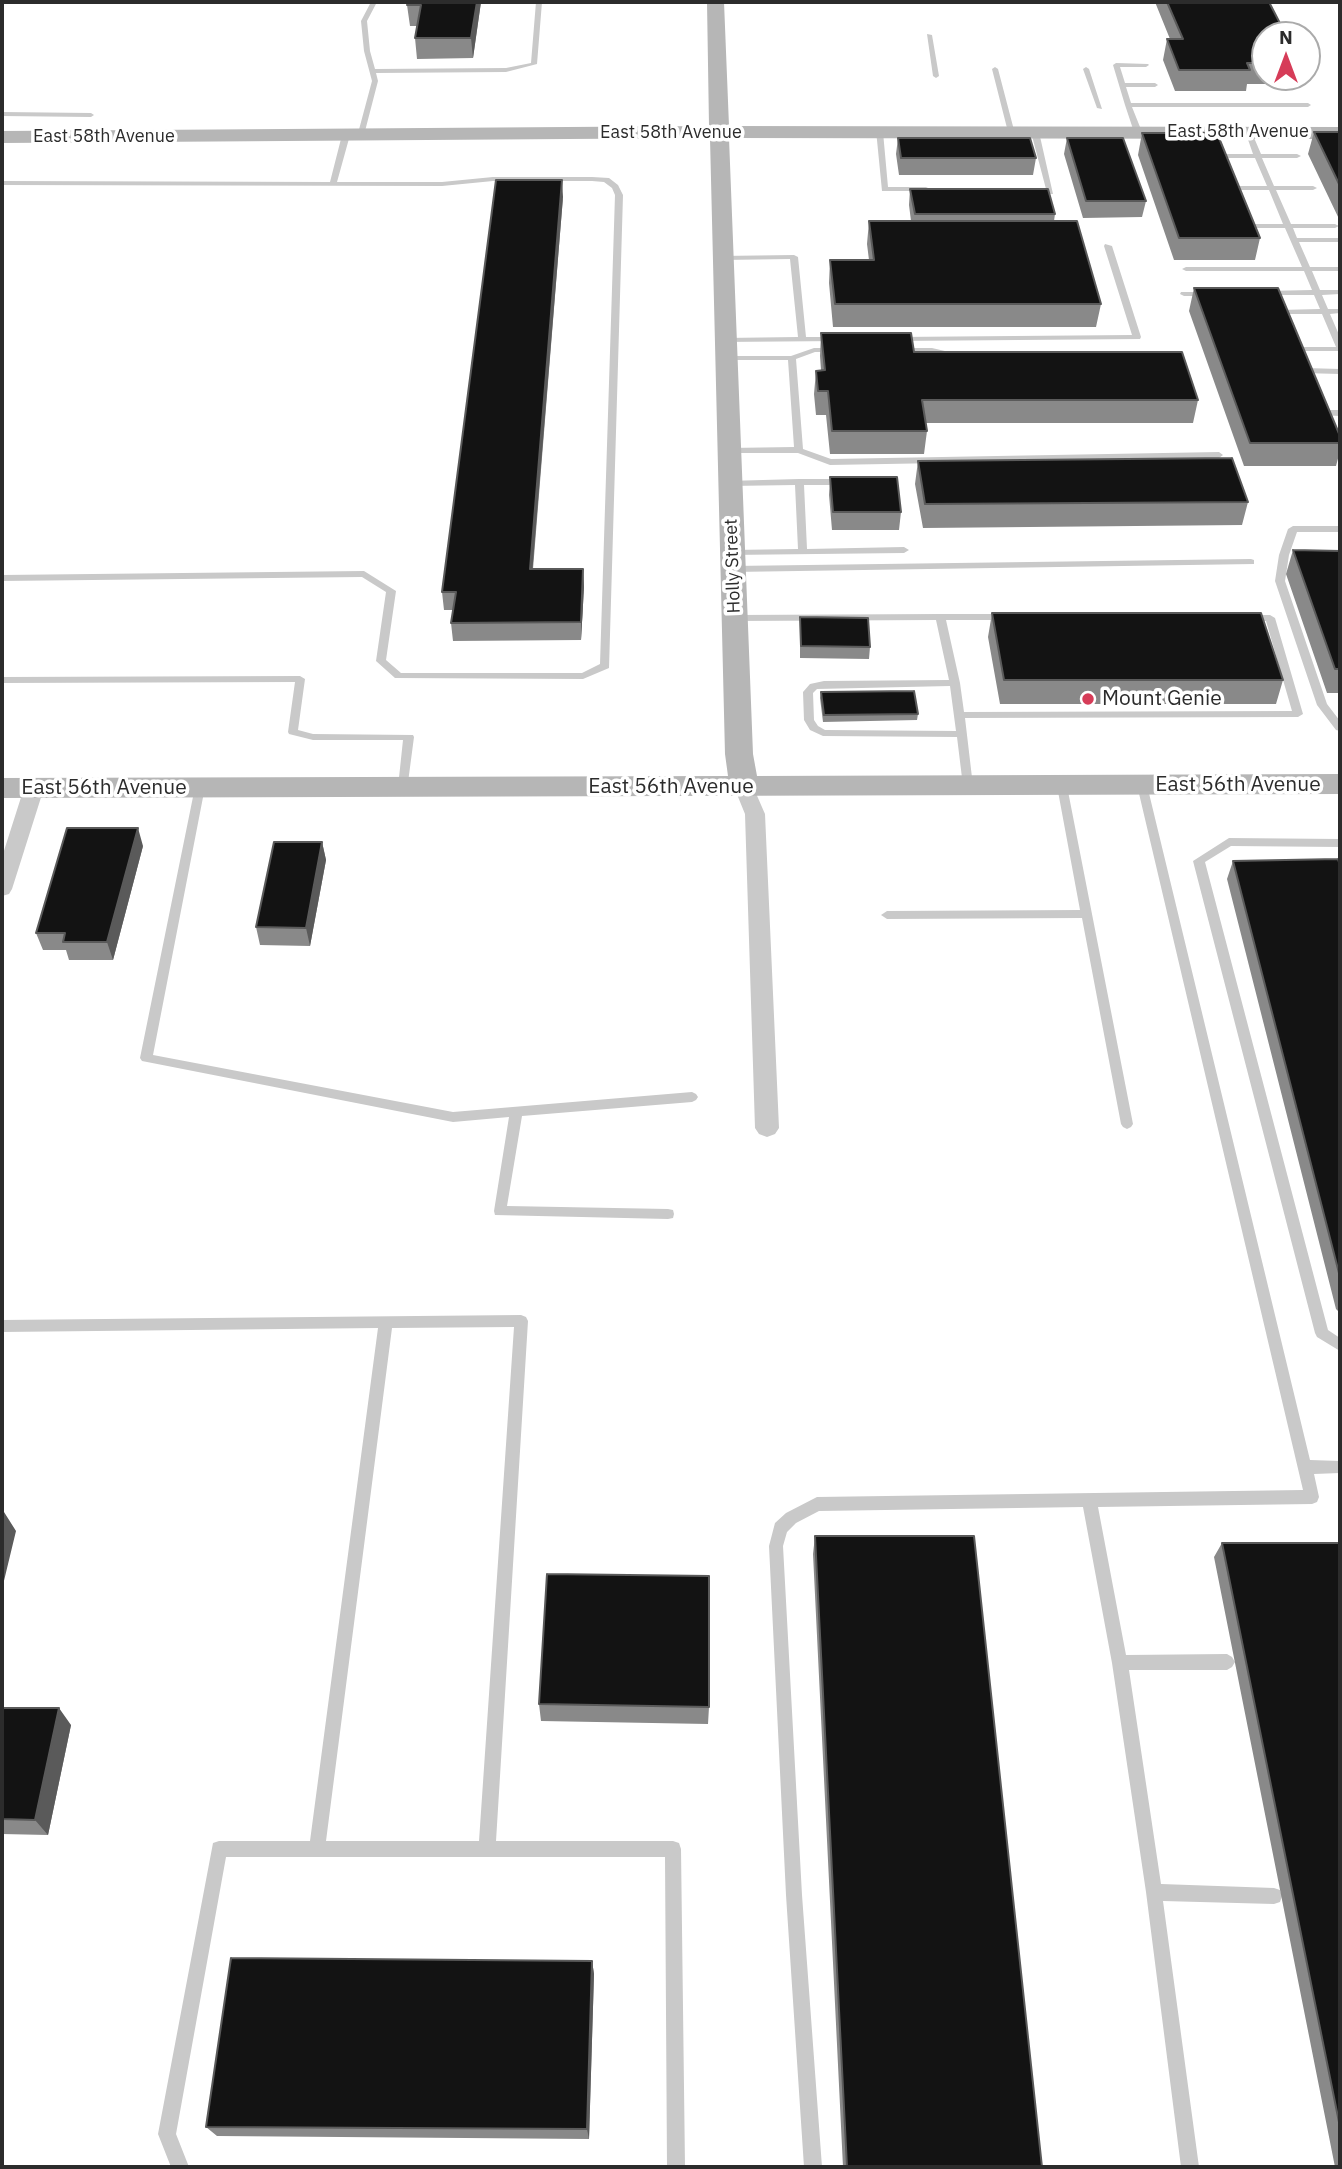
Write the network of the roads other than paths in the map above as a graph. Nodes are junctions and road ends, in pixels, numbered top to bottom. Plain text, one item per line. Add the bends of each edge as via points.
1 (374, 2) edge
2 (539, 2) edge
3 (715, 2) edge
4 (847, 2) edge
5 (1030, 2) edge
6 (929, 35) dead end
7 (1146, 65) dead end
8 (995, 69) dead end
9 (1086, 69) dead end
10 (372, 71) junction
11 (936, 76) dead end
12 (1122, 85) junction
13 (1154, 85) dead end
14 (1128, 105) junction
15 (1307, 105) dead end
16 (1100, 108) dead end
17 (2, 114) edge
18 (92, 115) dead end
19 (719, 132) junction
20 (879, 132) junction
21 (1012, 132) junction
22 (1035, 132) junction
23 (1138, 132) junction
24 (1248, 132) junction
25 (1340, 132) edge
26 (353, 135) junction
27 (2, 137) edge
28 (1218, 156) edge
29 (1258, 156) junction
30 (1297, 156) dead end
31 (2, 183) edge
32 (333, 184) junction
33 (1231, 188) edge
34 (1272, 188) junction
35 (1313, 188) dead end
36 (940, 190) edge
37 (1023, 191) edge
38 (1248, 226) edge
39 (1288, 226) junction
40 (1335, 226) dead end
41 (1294, 240) junction
42 (1340, 240) edge
43 (1108, 246) dead end
44 (723, 258) junction
45 (1186, 269) dead end
46 (1307, 269) junction
47 (1340, 269) edge
48 (1340, 292) edge
49 (1224, 293) edge
50 (1251, 293) edge
51 (1317, 293) junction
52 (1184, 294) dead end
53 (1325, 311) junction
54 (1340, 311) edge
55 (1279, 312) edge
56 (844, 339) edge
57 (886, 339) edge
58 (802, 340) junction
59 (1340, 348) edge
60 (726, 349) junction
61 (1293, 349) edge
62 (841, 350) edge
63 (893, 350) edge
64 (792, 358) junction
65 (968, 358) edge
66 (1305, 371) edge
67 (1340, 372) edge
68 (1321, 413) edge
69 (1340, 413) edge
70 (799, 450) junction
71 (729, 451) junction
72 (1219, 454) dead end
73 (730, 482) junction
74 (799, 482) junction
75 (851, 482) edge
76 (1340, 528) edge
77 (904, 550) dead end
78 (803, 552) junction
79 (733, 561) junction
80 (1251, 562) dead end
81 (2, 578) edge
82 (940, 617) junction
83 (1022, 617) edge
84 (734, 618) junction
85 (1243, 618) edge
86 (2, 680) edge
87 (954, 683) junction
88 (958, 715) junction
89 (1339, 726) edge
90 (960, 734) junction
91 (1340, 784) edge
92 (1142, 785) junction
93 (403, 786) junction
94 (968, 786) junction
95 (1062, 786) junction
96 (200, 787) junction
97 (744, 787) junction
98 (2, 788) edge
99 (34, 788) junction
100 (1340, 843) edge
101 (2, 889) edge
102 (1086, 914) junction
103 (887, 915) dead end
104 (692, 1097) dead end
105 (516, 1112) junction
106 (1126, 1124) dead end
107 (767, 1128) dead end
108 (667, 1214) dead end
109 (386, 1322) junction
110 (2, 1326) edge
111 (1340, 1345) edge
112 (1340, 1466) edge
113 (1305, 1467) junction
114 (1089, 1500) junction
115 (1227, 1662) dead end
116 (1120, 1663) junction
117 (317, 1849) junction
118 (487, 1849) junction
119 (1154, 1892) junction
120 (1274, 1896) dead end
121 (180, 2167) edge
122 (676, 2167) edge
123 (813, 2167) edge
124 (1190, 2167) edge

1 - 10 lane via 364,21
2 - 10 lane via 534,64 506,70
3 - 19 street, Holly Street
4 - 5 lane
6 - 11 lane
7 - 12 lane via 1116,65
8 - 21 lane
9 - 16 lane
10 - 26 lane via 375,81
12 - 13 lane
12 - 14 lane
14 - 15 lane
14 - 23 lane
17 - 18 lane
19 - 20 street, East 58th Avenue
19 - 26 street, East 58th Avenue
19 - 44 street, Holly Street
20 - 21 street, East 58th Avenue
20 - 36 lane via 886,189
21 - 22 street, East 58th Avenue
22 - 23 street, East 58th Avenue
22 - 37 lane via 1050,191
23 - 24 street, East 58th Avenue
24 - 25 street, East 58th Avenue
24 - 29 lane
26 - 27 street, East 58th Avenue
26 - 32 lane
28 - 29 lane
29 - 30 lane
29 - 34 lane
31 - 32 lane
32 - 81 lane via 592,179 606,180 615,187 619,195 605,666 583,677 399,677 381,661 391,591 364,574
33 - 34 lane
34 - 35 lane
34 - 39 lane
38 - 39 lane
39 - 40 lane
39 - 41 lane
41 - 42 lane
41 - 46 lane
43 - 57 lane via 1137,337
44 - 58 lane via 794,257
44 - 60 street, Holly Street
45 - 46 lane
46 - 47 lane
46 - 51 lane
48 - 51 lane
49 - 52 lane
50 - 51 lane
51 - 53 lane
53 - 54 lane
53 - 55 lane
53 - 59 lane
56 - 58 lane
58 - 60 lane
59 - 61 lane
60 - 64 lane
60 - 71 street, Holly Street
62 - 64 lane via 814,350
63 - 65 lane via 932,350
64 - 70 lane
66 - 67 lane
68 - 69 lane
70 - 71 lane
70 - 72 lane via 831,462
71 - 73 street, Holly Street
73 - 74 lane
73 - 79 street, Holly Street
74 - 75 lane
74 - 78 lane
76 - 89 lane via 1293,529 1280,581 1322,705
77 - 78 lane
78 - 79 lane
79 - 80 lane
79 - 84 street, Holly Street
82 - 83 lane
82 - 84 lane
82 - 87 lane
84 - 97 street, Holly Street
85 - 88 lane via 1270,618 1298,715
86 - 93 lane via 300,679 293,732 313,737 409,737
87 - 88 lane
87 - 90 lane via 814,686 808,692 808,720 823,733
88 - 90 lane
90 - 94 lane
91 - 92 street, East 56th Avenue
92 - 95 street, East 56th Avenue
92 - 113 lane
93 - 96 street, East 56th Avenue
93 - 97 street, East 56th Avenue
94 - 95 street, East 56th Avenue
94 - 97 street, East 56th Avenue
95 - 102 lane
96 - 99 street, East 56th Avenue
96 - 105 lane via 146,1058 453,1117
97 - 107 street, Holly Street via 755,814
98 - 99 street, East 56th Avenue
99 - 101 street
100 - 111 lane via 1229,842 1199,861 1322,1333
102 - 103 lane
102 - 106 lane
104 - 105 lane
105 - 108 lane via 500,1211
109 - 110 lane
109 - 117 lane
109 - 118 lane via 521,1321
112 - 113 lane
113 - 114 lane via 1312,1497
114 - 116 lane
114 - 123 lane via 817,1504 780,1528 776,1546 794,1895
115 - 116 lane
116 - 119 lane
117 - 118 lane
117 - 121 lane via 219,1849 167,2134
118 - 122 lane via 673,1849
119 - 120 lane
119 - 124 lane

